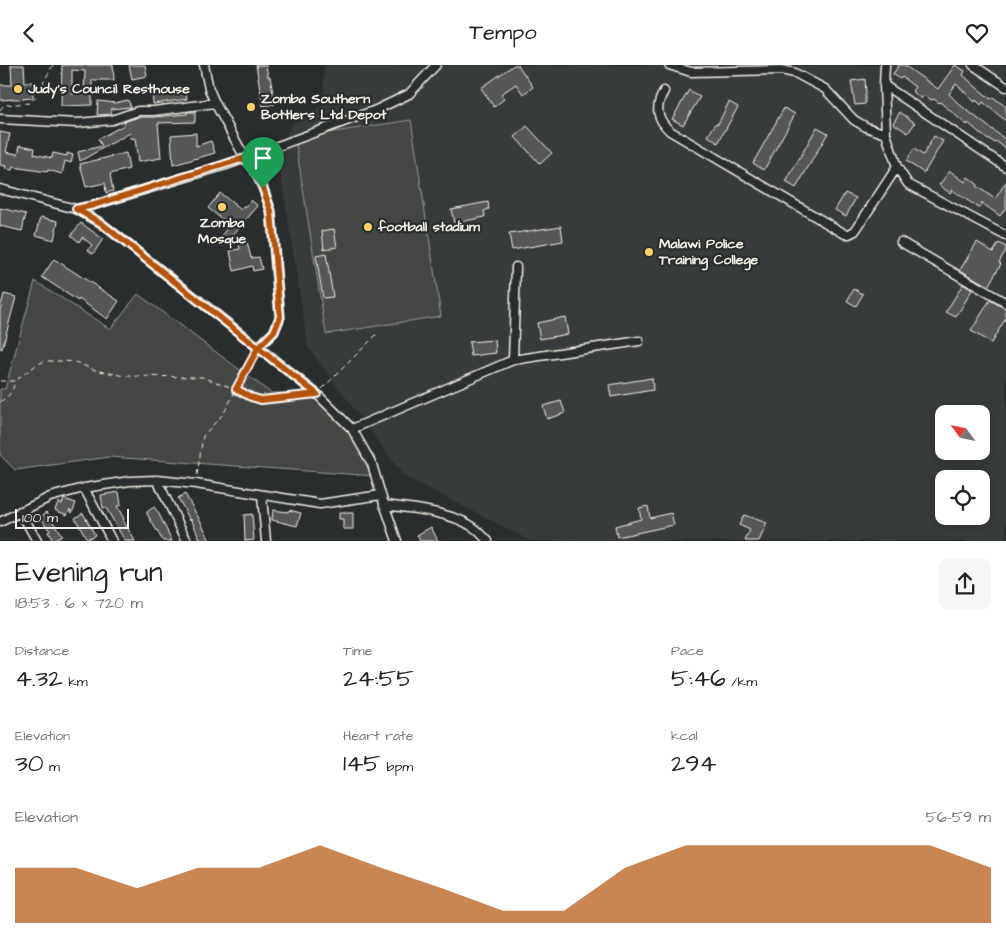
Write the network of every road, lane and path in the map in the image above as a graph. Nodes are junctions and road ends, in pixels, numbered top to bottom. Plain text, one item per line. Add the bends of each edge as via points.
1 (53, 65) edge
2 (204, 65) edge
3 (436, 65) edge
4 (669, 65) edge
5 (885, 65) edge
6 (974, 65) edge
7 (745, 68) edge
8 (783, 68) edge
9 (884, 85) junction
10 (1006, 87) edge
11 (664, 91) dead end
12 (215, 103) junction
13 (0, 110) edge
14 (0, 119) edge
15 (886, 134) junction
16 (245, 158) junction
17 (897, 167) junction
18 (1006, 167) edge
19 (0, 189) edge
20 (76, 209) junction
21 (1006, 236) edge
22 (901, 242) dead end
23 (516, 267) dead end
24 (1006, 303) edge
25 (378, 333) dead end
26 (639, 341) dead end
27 (258, 348) junction
28 (512, 360) junction
29 (0, 381) edge
30 (15, 381) junction
31 (236, 389) junction
32 (317, 394) junction
33 (0, 402) edge
34 (352, 429) junction
35 (157, 480) junction
36 (196, 484) junction
37 (84, 488) junction
38 (381, 495) junction
39 (262, 496) junction
40 (384, 505) junction
41 (20, 511) junction
42 (0, 522) edge
43 (37, 541) edge
44 (112, 541) edge
45 (187, 541) edge
46 (266, 541) edge
47 (397, 541) edge
48 (488, 541) edge

1 - 13 path via 35,98 29,103 4,105
2 - 12 street
3 - 16 street via 409,94 376,110
4 - 7 street via 691,72
5 - 9 street
6 - 10 street
7 - 8 street
8 - 15 street via 825,89 854,120
9 - 15 street
9 - 18 street
11 - 17 street via 658,115 670,131 845,234 855,231
12 - 14 street via 138,111 112,121 78,123
12 - 16 street
15 - 17 street
16 - 20 street
16 - 27 street via 257,175 271,211 280,317 274,332
17 - 21 street via 908,184
19 - 20 street
20 - 27 street via 101,223
22 - 24 street
23 - 28 street
25 - 32 path
26 - 28 street
27 - 31 path
27 - 32 street
28 - 34 street
29 - 30 path
30 - 31 path via 45,361 63,361 125,375 202,377
30 - 33 path via 9,397
31 - 32 path via 261,400
31 - 36 path via 224,413 203,436
32 - 34 street
34 - 38 street via 372,464
35 - 36 street
35 - 37 street via 120,481
35 - 45 street
36 - 39 street
37 - 41 street via 50,497
37 - 44 street
38 - 39 street via 320,504
38 - 40 street
39 - 46 street
40 - 47 street
40 - 48 street via 417,509 462,521 473,526
41 - 42 street
41 - 43 street

